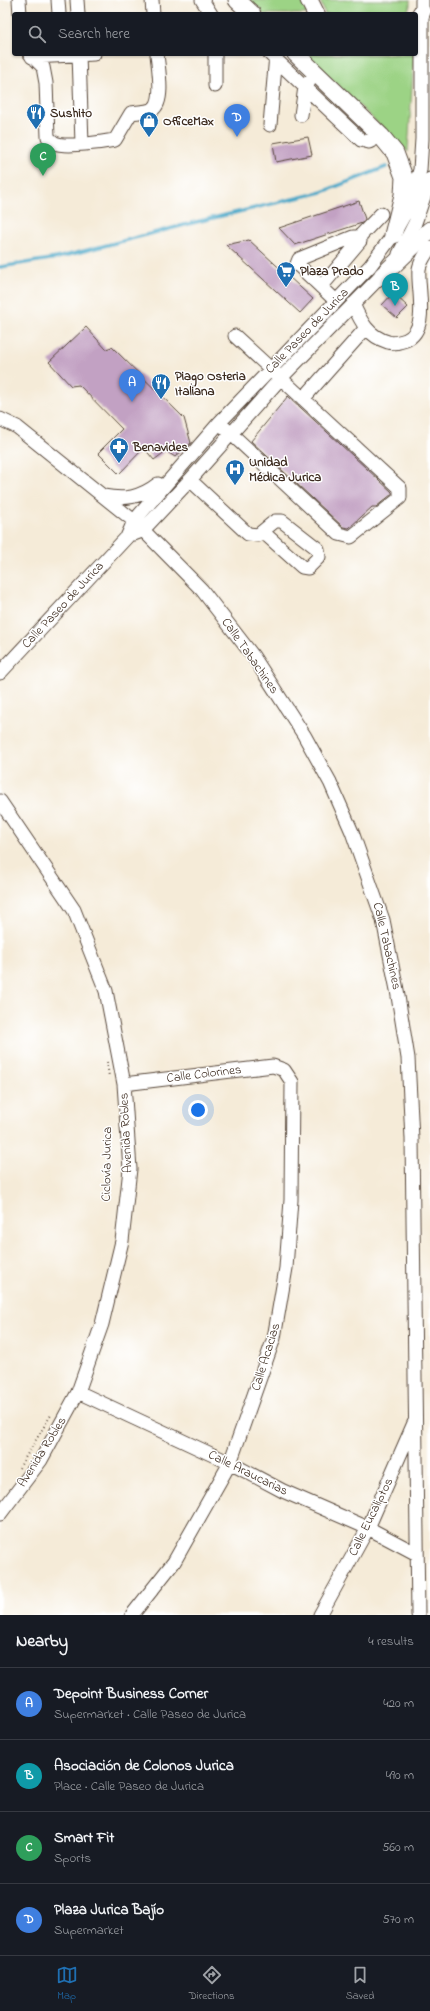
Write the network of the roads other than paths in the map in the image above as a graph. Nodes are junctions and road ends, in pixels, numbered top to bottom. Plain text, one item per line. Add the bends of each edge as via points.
1 (19, 0) edge
2 (58, 0) edge
3 (77, 0) edge
4 (152, 0) edge
5 (202, 0) edge
6 (237, 0) edge
7 (310, 0) edge
8 (420, 11) edge
9 (20, 12) edge
10 (58, 12) edge
11 (78, 12) edge
12 (153, 12) edge
13 (210, 12) edge
14 (250, 12) edge
15 (315, 12) edge
16 (31, 56) edge
17 (79, 56) edge
18 (157, 56) edge
19 (215, 56) edge
20 (274, 56) edge
21 (298, 56) edge
22 (317, 73) junction
23 (215, 86) dead end
24 (305, 87) junction
25 (301, 115) dead end
26 (270, 125) dead end
27 (381, 136) junction
28 (82, 144) junction
29 (425, 174) edge
30 (381, 214) dead end
31 (430, 230) edge
32 (393, 235) junction
33 (358, 237) junction
34 (430, 248) edge
35 (382, 276) junction
36 (321, 287) junction
37 (336, 301) junction
38 (353, 304) junction
39 (366, 328) junction
40 (235, 336) dead end
41 (271, 370) junction
42 (280, 379) junction
43 (303, 399) junction
44 (0, 419) edge
45 (219, 423) junction
46 (230, 434) junction
47 (186, 462) junction
48 (190, 480) junction
49 (102, 496) junction
50 (138, 526) junction
51 (263, 532) dead end
52 (0, 673) edge
53 (0, 801) edge
54 (284, 1070) joint
55 (124, 1084) junction
56 (78, 1392) junction
57 (416, 1417) junction
58 (230, 1463) junction
59 (0, 1514) edge
60 (368, 1528) junction
61 (417, 1554) junction
62 (132, 1615) edge
63 (320, 1615) edge
64 (418, 1615) edge

1 - 9 street
2 - 10 street
3 - 11 street
4 - 12 street
5 - 13 street
6 - 14 main road
7 - 15 main road
8 - 29 street, Calle Paseo de Jurica
16 - 28 street via 43,67 48,137 62,145
17 - 28 street
18 - 28 street via 160,91 157,105 152,110 131,113 115,140
19 - 23 street
20 - 24 street
20 - 26 street
21 - 22 main road
22 - 24 street
22 - 27 main road
24 - 25 street
24 - 27 street via 361,140 369,142
27 - 32 main road via 395,153 404,177 403,195
29 - 32 street, Calle Paseo de Jurica
29 - 35 street, Calle Paseo de Jurica via 416,223 404,248
30 - 33 street
31 - 35 main road
32 - 37 street, Calle Paseo de Jurica via 370,266
33 - 36 street via 360,241
33 - 36 street via 299,260 297,264 300,268
34 - 39 street via 419,268 422,303 418,327 412,337 391,343 375,338
35 - 38 street, Calle Paseo de Jurica
36 - 37 street
37 - 41 street, Calle Paseo de Jurica
38 - 39 street
38 - 42 street, Calle Paseo de Jurica
39 - 43 street
40 - 41 street
41 - 42 street
41 - 45 street, Calle Paseo de Jurica
42 - 43 street
42 - 46 street, Calle Paseo de Jurica
43 - 46 street via 400,488 400,498 351,537 339,534
44 - 49 street, Calle Tabachines via 17,427
45 - 46 street
45 - 47 street, Calle Paseo de Jurica
46 - 48 street, Calle Paseo de Jurica
47 - 49 street via 176,467 145,494 121,498
47 - 50 street, Calle Paseo de Jurica
48 - 50 street, Calle Paseo de Jurica
48 - 51 street via 248,534 258,535
49 - 50 street, Calle Tabachines
50 - 52 street, Calle Paseo de Jurica
50 - 57 street, Calle Tabachines via 202,590 253,656 304,735 330,782 352,832 383,920 408,1058 412,1139
53 - 55 street, Avenida Robles via 74,910 106,991
54 - 55 street, Calle Colorines via 273,1066
54 - 58 street, Calle Acacias via 292,1082 291,1200 286,1268 274,1338
55 - 56 street, Avenida Robles via 130,1169 122,1241 102,1324
56 - 58 street, Calle Araucarias
56 - 59 street, Avenida Robles via 40,1460
57 - 60 street, Calle Eucaliptos
57 - 61 street, Calle Tabachines
58 - 60 street, Calle Araucarias via 283,1491
58 - 62 street, Calle Acacias via 174,1562
60 - 61 street, Calle Araucarias
60 - 63 street, Calle Eucaliptos
61 - 64 street, Calle Tabachines

